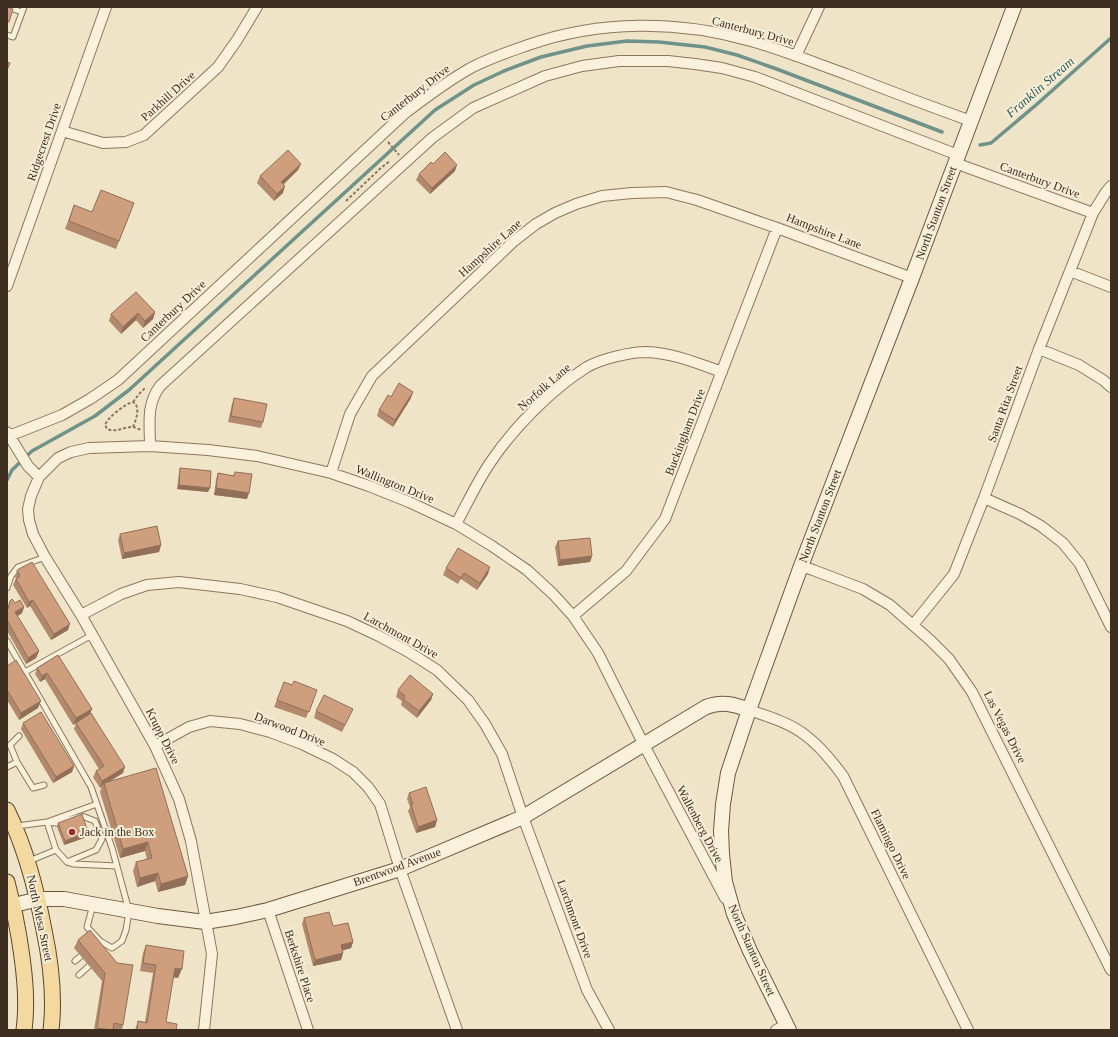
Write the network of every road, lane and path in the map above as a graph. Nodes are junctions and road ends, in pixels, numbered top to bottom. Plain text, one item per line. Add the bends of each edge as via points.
1 (7, 7) edge
2 (106, 7) edge
3 (257, 7) edge
4 (819, 7) edge
5 (1014, 7) edge
6 (23, 10) edge
7 (7, 35) edge
8 (796, 56) junction
9 (971, 121) junction
10 (62, 131) junction
11 (386, 141) dead end
12 (399, 154) dead end
13 (393, 159) dead end
14 (957, 159) junction
15 (1111, 186) edge
16 (343, 204) dead end
17 (1093, 213) junction
18 (777, 228) junction
19 (1070, 271) junction
20 (912, 278) junction
21 (7, 286) edge
22 (1111, 288) edge
23 (1039, 349) junction
24 (722, 372) junction
25 (149, 384) dead end
26 (1111, 387) edge
27 (133, 402) junction
28 (133, 427) junction
29 (142, 431) dead end
30 (8, 435) edge
31 (150, 446) junction
32 (331, 473) junction
33 (39, 477) junction
34 (984, 498) junction
35 (456, 524) junction
36 (45, 556) junction
37 (801, 566) junction
38 (7, 588) edge
39 (81, 615) junction
40 (573, 616) junction
41 (913, 625) junction
42 (1111, 627) edge
43 (92, 635) junction
44 (7, 641) edge
45 (24, 672) junction
46 (749, 710) junction
47 (19, 736) dead end
48 (644, 745) junction
49 (155, 746) junction
50 (17, 762) junction
51 (7, 767) edge
52 (44, 786) dead end
53 (97, 804) junction
54 (7, 810) edge
55 (523, 818) junction
56 (47, 822) junction
57 (15, 827) junction
58 (56, 850) junction
59 (28, 862) junction
60 (67, 862) junction
61 (117, 866) junction
62 (400, 869) junction
63 (7, 882) edge
64 (38, 899) junction
65 (93, 905) junction
66 (10, 907) edge
67 (268, 910) junction
68 (129, 911) junction
69 (734, 914) junction
70 (205, 922) junction
71 (112, 948) junction
72 (106, 952) edge
73 (81, 956) edge
74 (75, 961) dead end
75 (89, 966) edge
76 (1111, 970) edge
77 (79, 975) dead end
78 (784, 1028) edge
79 (24, 1030) edge
80 (52, 1030) edge
81 (204, 1030) edge
82 (308, 1030) edge
83 (457, 1030) edge
84 (609, 1030) edge
85 (968, 1030) edge

1 - 6 lane
2 - 10 street, Ridgecrest Drive
3 - 10 street, Parkhill Drive via 218,67 144,135 126,142 103,143
4 - 8 street
5 - 9 street, North Stanton Street
6 - 7 lane via 13,37
8 - 9 street, Canterbury Drive
8 - 30 street, Canterbury Drive via 723,34 651,25 620,26 574,32 542,40 469,69 404,114 118,380 62,415
9 - 14 street, North Stanton Street
10 - 21 street, Ridgecrest Drive
11 - 12 path
13 - 16 path
14 - 17 street, Canterbury Drive
14 - 20 street, North Stanton Street
14 - 31 street, Canterbury Drive via 754,77 722,68 668,61 619,61 582,66 545,76 473,108 432,138 160,386 151,404
15 - 17 street, Santa Rita Street
17 - 19 street, Santa Rita Street
18 - 20 street, Hampshire Lane
18 - 24 street, Buckingham Drive
18 - 32 street, Hampshire Lane via 666,192 602,196 555,213 514,241 372,376 350,414
19 - 22 street
19 - 23 street, Santa Rita Street
20 - 37 street, North Stanton Street
23 - 26 street via 1079,365
23 - 34 street, Santa Rita Street
24 - 35 street, Norfolk Lane via 674,356 645,352 615,356 588,366 560,387 508,438 490,463
24 - 40 street, Buckingham Drive via 665,519 626,571
25 - 27 path
27 - 28 path via 137,406
27 - 28 path via 126,404 105,425 107,429 114,431
28 - 29 path
30 - 33 street via 28,466
31 - 32 street, Wallington Drive via 257,456
31 - 33 street, Wallington Drive via 88,448 71,452 58,458
32 - 35 street, Wallington Drive via 409,502
33 - 36 street, Krupp Drive via 28,509 33,534
34 - 41 street, Santa Rita Street via 954,574
34 - 42 street via 1042,526 1063,543 1080,564
35 - 40 street, Wallington Drive via 527,570
36 - 38 lane via 18,567 11,576
36 - 39 street, Krupp Drive
37 - 41 street, Las Vegas Drive via 863,589 890,605
37 - 46 street, North Stanton Street
39 - 43 street, Krupp Drive
39 - 55 street, Larchmont Drive via 121,594 147,585 179,582 240,589 277,597 347,621 407,651 437,670 468,700 502,754
40 - 48 street, Wallington Drive via 598,653
41 - 76 street, Las Vegas Drive via 949,659 972,692
43 - 45 lane
43 - 49 street, Krupp Drive
44 - 45 lane
45 - 53 lane via 91,787
46 - 48 street, Brentwood Avenue via 721,703 713,704
46 - 69 street, North Stanton Street via 728,773 721,824 725,882
46 - 85 street, Flamingo Drive via 779,720 805,734 843,776
47 - 50 lane via 10,744
48 - 55 street, Brentwood Avenue
48 - 69 street, Wallenberg Drive
49 - 62 street, Darwood Drive via 189,727 210,721 240,724 270,732 332,759 353,772 380,804
49 - 70 street, Krupp Drive via 179,799 191,841
50 - 51 lane
50 - 52 lane via 33,788
53 - 56 lane
53 - 61 lane
54 - 57 main road, North Mesa Street
55 - 62 street, Brentwood Avenue
55 - 84 street, Larchmont Drive via 587,990
56 - 57 lane
56 - 58 lane
56 - 60 lane via 82,816 95,821 102,839 96,850
57 - 59 main road, North Mesa Street
58 - 59 lane
58 - 60 lane
59 - 64 main road, North Mesa Street
60 - 61 lane
61 - 68 lane
62 - 67 street, Brentwood Avenue
62 - 83 street, Darwood Drive
63 - 66 main road, North Mesa Street
64 - 65 street, Brentwood Avenue via 64,899
64 - 66 street, Brentwood Avenue
64 - 80 main road, North Mesa Street via 52,983
65 - 68 street, Brentwood Avenue
65 - 71 lane via 87,927 99,942
66 - 79 main road, North Mesa Street via 22,956 26,989
67 - 70 street, Brentwood Avenue
67 - 82 street, Berkshire Place
68 - 70 street, Brentwood Avenue
68 - 71 lane via 122,941
69 - 78 street, North Stanton Street
70 - 81 street, Krupp Drive via 212,954
71 - 72 lane
73 - 74 lane
75 - 77 lane

